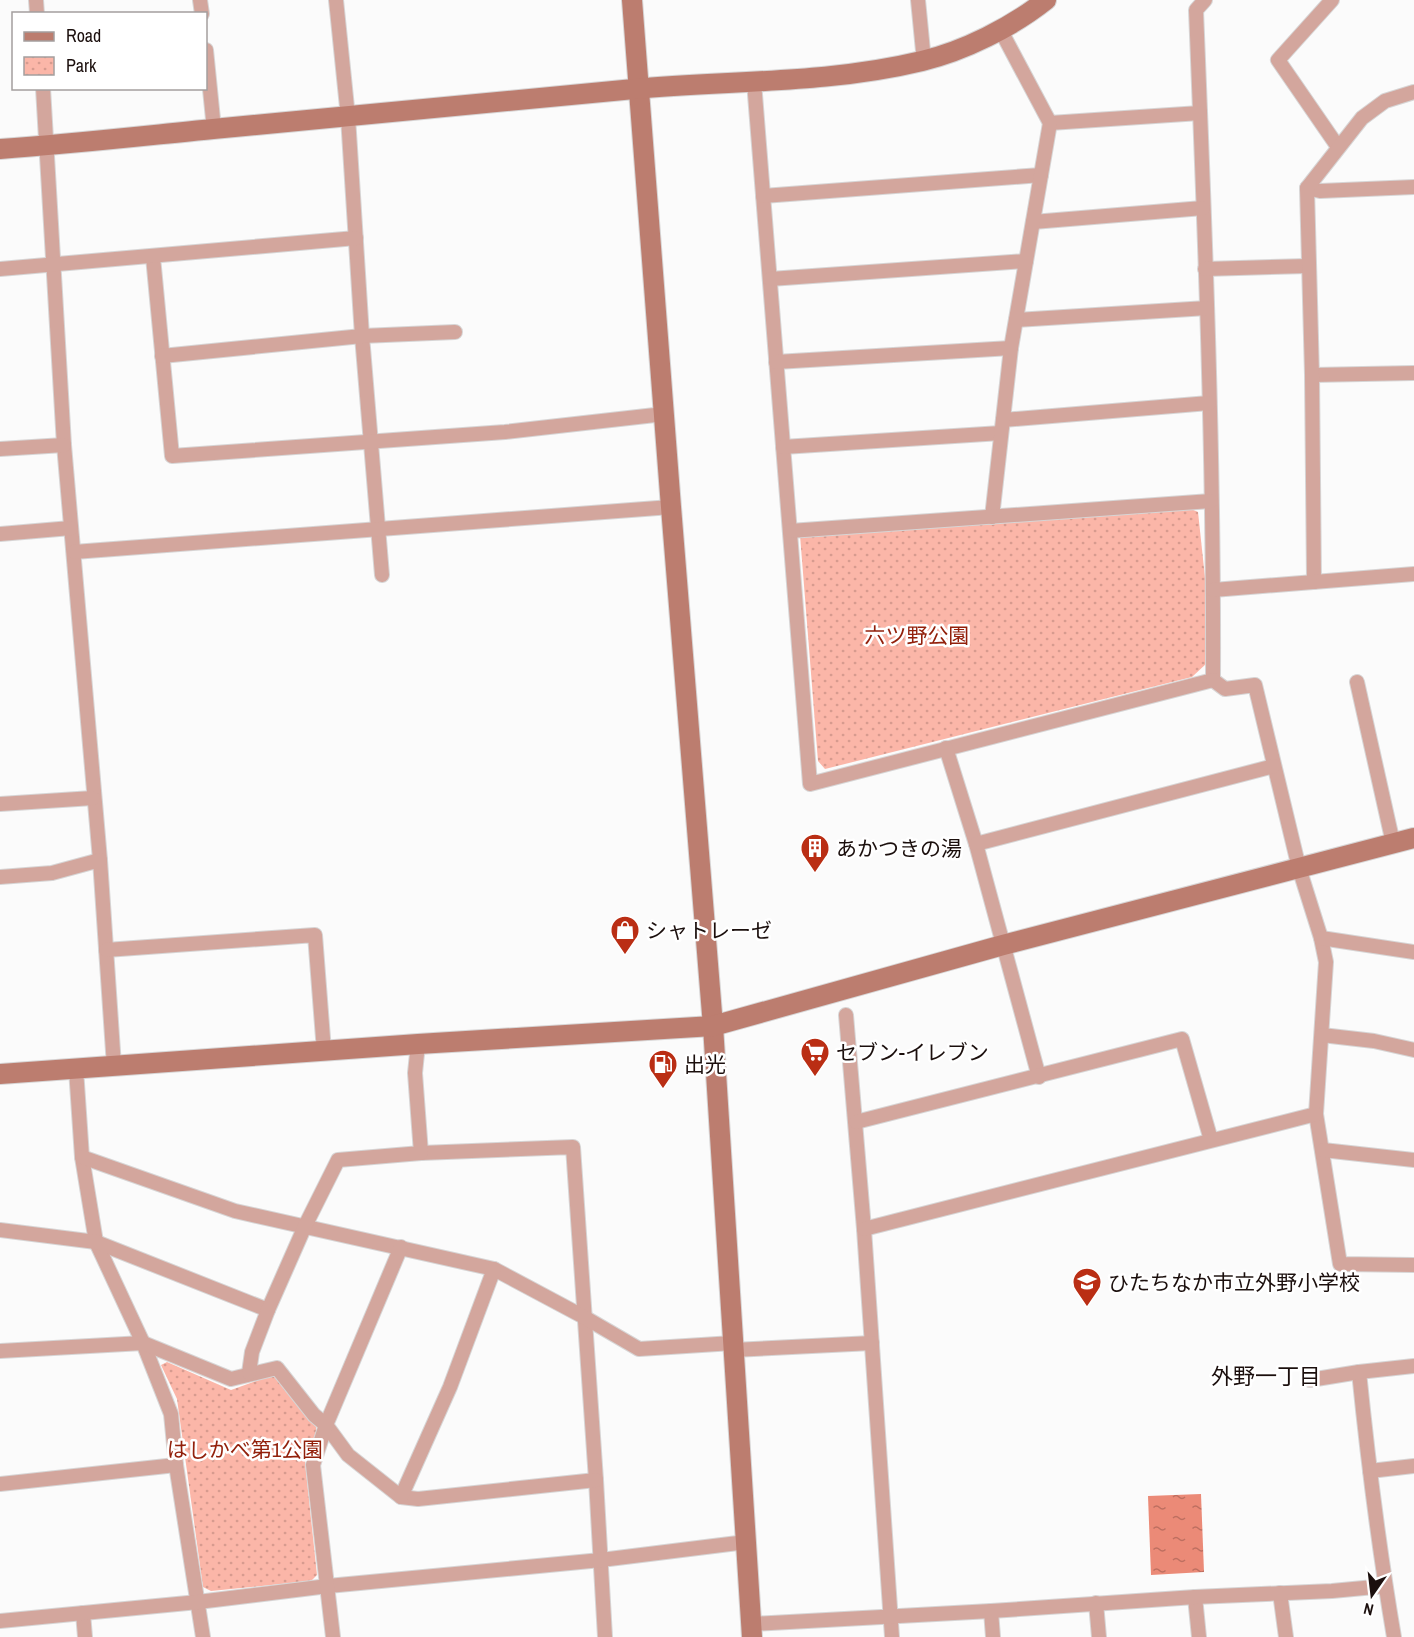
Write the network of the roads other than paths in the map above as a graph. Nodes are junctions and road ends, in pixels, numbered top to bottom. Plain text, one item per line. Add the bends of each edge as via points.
1 (336, 0) edge
2 (632, 0) edge
3 (918, 0) edge
4 (1046, 0) edge
5 (1205, 0) edge
6 (1332, 0) edge
7 (1000, 29) junction
8 (207, 60) edge
9 (924, 61) junction
10 (754, 82) junction
11 (638, 88) junction
12 (43, 90) edge
13 (1414, 92) edge
14 (1200, 113) junction
15 (348, 117) junction
16 (1050, 123) junction
17 (214, 129) junction
18 (47, 146) junction
19 (1338, 147) junction
20 (0, 149) edge
21 (1041, 175) junction
22 (1414, 187) edge
23 (1307, 188) junction
24 (763, 196) junction
25 (1203, 208) junction
26 (1033, 222) junction
27 (356, 238) junction
28 (153, 256) junction
29 (1026, 261) junction
30 (54, 265) junction
31 (1308, 266) junction
32 (0, 269) edge
33 (1205, 269) junction
34 (770, 279) junction
35 (1207, 309) junction
36 (1016, 320) junction
37 (455, 332) dead end
38 (363, 336) junction
39 (1011, 348) junction
40 (162, 356) junction
41 (776, 362) junction
42 (1414, 373) edge
43 (1312, 375) junction
44 (1209, 403) junction
45 (664, 414) junction
46 (1002, 426) junction
47 (371, 441) junction
48 (64, 445) junction
49 (783, 447) junction
50 (0, 449) edge
51 (1211, 501) junction
52 (671, 507) junction
53 (992, 517) junction
54 (71, 528) junction
55 (378, 528) junction
56 (790, 531) junction
57 (0, 534) edge
58 (74, 552) junction
59 (1414, 574) edge
60 (382, 575) dead end
61 (1314, 582) junction
62 (1213, 590) junction
63 (1213, 680) junction
64 (1357, 682) dead end
65 (946, 748) junction
66 (1274, 766) junction
67 (93, 798) junction
68 (0, 804) edge
69 (1414, 838) edge
70 (1393, 843) junction
71 (976, 844) junction
72 (100, 860) junction
73 (1299, 868) junction
74 (0, 877) edge
75 (1321, 938) junction
76 (1003, 945) junction
77 (106, 950) junction
78 (1414, 952) edge
79 (846, 1015) dead end
80 (713, 1026) junction
81 (1322, 1035) junction
82 (418, 1044) junction
83 (1414, 1050) edge
84 (324, 1051) junction
85 (114, 1066) junction
86 (76, 1069) junction
87 (0, 1074) edge
88 (1039, 1077) junction
89 (1316, 1114) junction
90 (856, 1122) junction
91 (1211, 1140) junction
92 (1323, 1150) junction
93 (420, 1153) junction
94 (82, 1157) junction
95 (1414, 1160) edge
96 (305, 1226) junction
97 (864, 1229) junction
98 (0, 1230) edge
99 (96, 1242) junction
100 (401, 1247) junction
101 (1414, 1265) edge
102 (494, 1269) junction
103 (268, 1310) junction
104 (584, 1317) junction
105 (143, 1343) junction
106 (872, 1343) junction
107 (733, 1346) junction
108 (0, 1352) edge
109 (1414, 1366) edge
110 (1359, 1372) junction
111 (249, 1373) junction
112 (1310, 1380) dead end
113 (326, 1425) junction
114 (176, 1465) junction
115 (1414, 1466) edge
116 (1370, 1471) junction
117 (596, 1480) junction
118 (0, 1484) edge
119 (401, 1497) junction
120 (746, 1542) junction
121 (600, 1560) junction
122 (327, 1586) junction
123 (1385, 1586) junction
124 (1280, 1593) junction
125 (1195, 1597) junction
126 (198, 1602) junction
127 (1096, 1603) junction
128 (991, 1611) junction
129 (83, 1613) junction
130 (890, 1616) junction
131 (0, 1621) edge
132 (752, 1631) edge
133 (85, 1637) edge
134 (203, 1637) edge
135 (333, 1637) edge
136 (605, 1637) edge
137 (892, 1637) edge
138 (993, 1637) edge
139 (1099, 1637) edge
140 (1199, 1637) edge
141 (1286, 1637) edge
142 (1394, 1637) edge

1 - 15 street
2 - 11 street
3 - 9 street
4 - 7 street
5 - 14 street via 1196,10
6 - 19 street via 1278,60
7 - 9 street
7 - 16 street
8 - 17 street
9 - 10 street via 856,74
10 - 11 street
10 - 24 street
11 - 15 street
11 - 45 street
12 - 18 street
13 - 19 street via 1377,106
14 - 16 street
14 - 25 street
15 - 17 street
15 - 27 street
16 - 21 street
17 - 18 street
18 - 20 street
18 - 30 street
19 - 23 street
21 - 24 street
21 - 26 street
22 - 23 street via 1320,191
23 - 31 street
24 - 34 street
25 - 26 street
25 - 33 street
26 - 29 street
27 - 28 street
27 - 38 street
28 - 30 street
28 - 40 street
29 - 34 street
29 - 36 street
30 - 32 street
30 - 48 street
31 - 33 street
31 - 43 street
33 - 35 street
34 - 41 street
35 - 36 street
35 - 44 street
36 - 39 street
37 - 38 street
38 - 40 street
38 - 47 street
39 - 41 street
39 - 46 street
40 - 47 street via 172,456
41 - 49 street
42 - 43 street
43 - 61 street
44 - 46 street
44 - 51 street
45 - 47 street via 505,432
45 - 52 street
46 - 49 street
46 - 53 street
47 - 55 street
48 - 50 street
48 - 54 street
49 - 56 street
51 - 53 street
51 - 62 street
52 - 55 street
52 - 80 street
53 - 56 street
54 - 57 street
54 - 58 street
55 - 58 street
55 - 60 street
56 - 65 street via 810,784
58 - 67 street
59 - 61 street
61 - 62 street
62 - 63 street
63 - 65 street
63 - 66 street via 1225,689 1256,686
64 - 70 street
65 - 71 street
66 - 71 street
66 - 73 street
67 - 68 street
67 - 72 street
69 - 70 street
70 - 73 street
71 - 76 street
72 - 74 street via 52,873
72 - 77 street
73 - 75 street
73 - 76 street
75 - 78 street
75 - 81 street via 1326,962
76 - 80 street
76 - 88 street
77 - 84 street via 315,935
77 - 85 street
79 - 90 street
80 - 82 street
80 - 107 street
81 - 83 street
81 - 89 street
82 - 84 street
82 - 93 street via 415,1073
84 - 85 street
85 - 86 street
86 - 87 street
86 - 94 street
88 - 90 street
88 - 91 street via 1182,1040
89 - 91 street
89 - 92 street
90 - 97 street
91 - 97 street
92 - 95 street
92 - 101 street via 1340,1264
93 - 96 street via 338,1160
93 - 104 street via 573,1147
94 - 96 street via 235,1211
94 - 99 street
96 - 100 street
96 - 103 street
97 - 106 street
98 - 99 street
99 - 103 street
99 - 105 street
100 - 102 street
100 - 113 street
102 - 104 street
102 - 119 street via 450,1387
103 - 111 street via 252,1352
104 - 107 street via 639,1349
104 - 117 street
105 - 108 street
105 - 111 street via 231,1379
105 - 114 street via 171,1414
106 - 107 street
106 - 130 street
107 - 120 street
109 - 110 street
110 - 112 street
110 - 116 street
111 - 113 street via 277,1368
113 - 119 street via 348,1455
113 - 122 street via 313,1465
114 - 118 street
114 - 126 street
115 - 116 street
116 - 123 street
117 - 119 street via 418,1499
117 - 121 street
120 - 121 street
120 - 132 street
121 - 122 street
121 - 136 street
122 - 126 street
122 - 135 street
123 - 124 street
123 - 142 street
124 - 125 street
124 - 141 street
125 - 127 street
125 - 140 street
126 - 129 street
126 - 134 street
127 - 128 street
127 - 139 street
128 - 130 street
128 - 138 street
129 - 131 street
129 - 133 street
130 - 132 street
130 - 137 street

